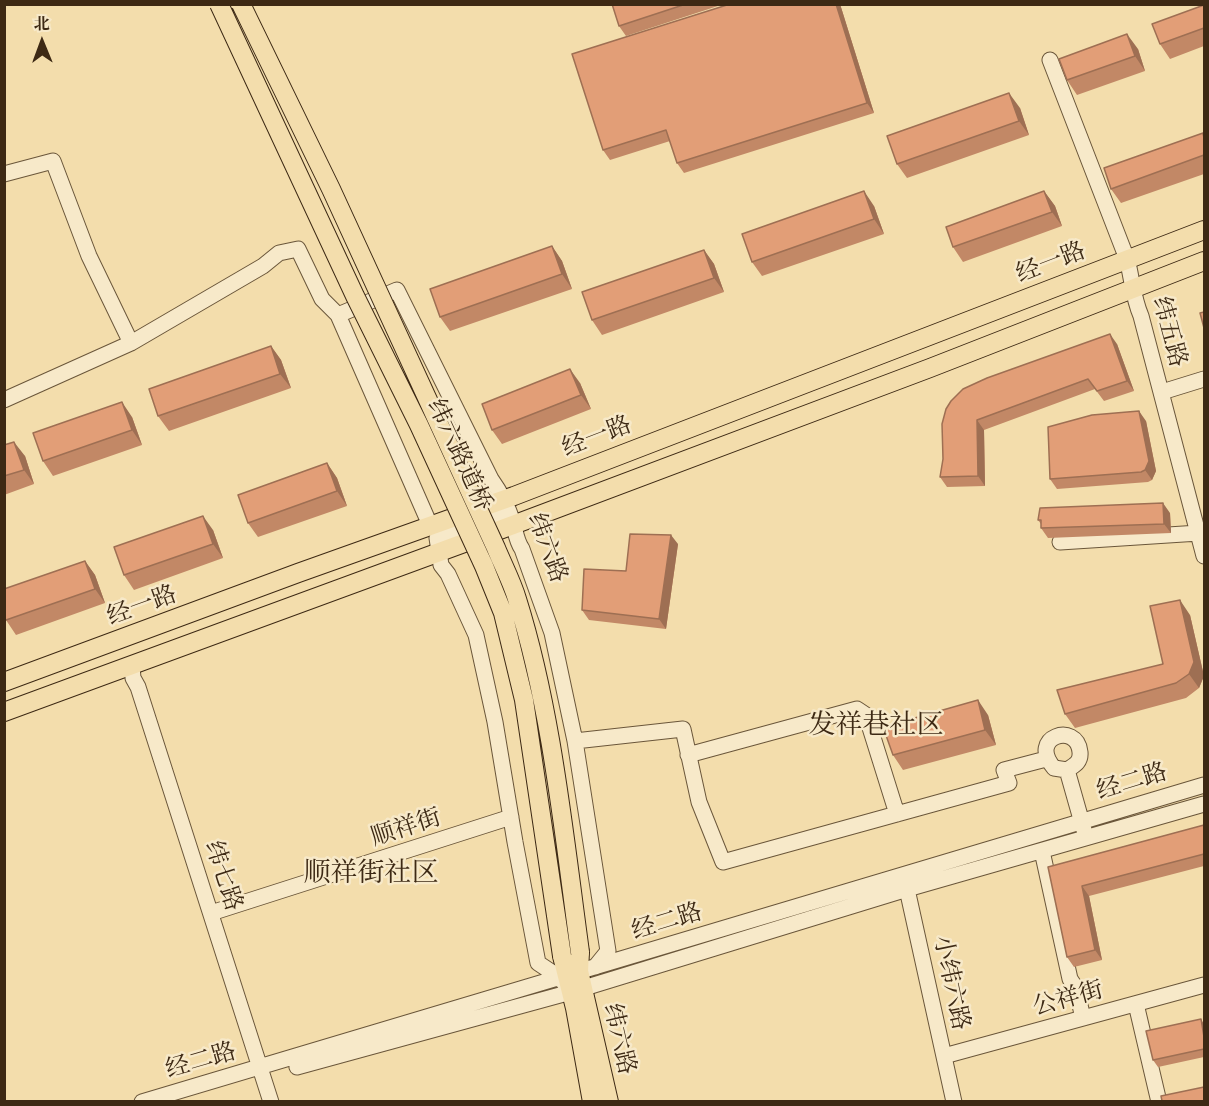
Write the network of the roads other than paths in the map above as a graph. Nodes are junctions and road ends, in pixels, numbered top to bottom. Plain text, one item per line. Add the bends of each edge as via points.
1 (219, 4) edge
2 (241, 4) edge
3 (1050, 60) dead end
4 (4, 174) edge
5 (1204, 230) edge
6 (1127, 259) junction
7 (1204, 261) edge
8 (1134, 288) junction
9 (338, 315) junction
10 (131, 343) junction
11 (1204, 379) edge
12 (1162, 392) junction
13 (4, 400) edge
14 (504, 499) junction
15 (430, 525) junction
16 (513, 525) junction
17 (1198, 533) junction
18 (1060, 542) dead end
19 (438, 551) junction
20 (1204, 556) edge
21 (132, 666) junction
22 (4, 682) edge
23 (4, 712) edge
24 (574, 741) junction
25 (688, 755) junction
26 (1046, 759) junction
27 (1067, 770) junction
28 (1204, 784) edge
29 (1204, 804) edge
30 (897, 814) junction
31 (511, 817) junction
32 (1082, 821) junction
33 (1087, 838) junction
34 (1042, 852) junction
35 (905, 882) junction
36 (211, 913) junction
37 (580, 952) joint
38 (562, 956) joint
39 (576, 978) junction
40 (1204, 985) edge
41 (1136, 1004) junction
42 (1083, 1018) junction
43 (944, 1056) junction
44 (262, 1072) junction
45 (142, 1101) edge
46 (177, 1101) edge
47 (271, 1101) edge
48 (592, 1101) edge
49 (609, 1101) edge
50 (954, 1101) edge
51 (1159, 1101) edge

1 - 38 main road, 纬六路道桥, bridge via 419,426 502,613 524,700
2 - 37 main road, 纬六路道桥, bridge via 331,189 516,597 545,713
3 - 6 street, 纬五路
4 - 10 street via 53,161 89,256
5 - 6 main road, 经一路
6 - 8 street, 纬五路
6 - 14 main road, 经一路
7 - 8 main road
8 - 12 street, 纬五路
8 - 16 main road
9 - 10 street via 322,299 298,249 279,253
9 - 14 street via 397,290
9 - 15 street
10 - 13 street
11 - 12 street
12 - 17 street, 纬五路
14 - 15 main road, 经一路
14 - 16 street, 纬六路
14 - 19 street, 纬六路 via 502,515 437,538
15 - 22 main road, 经一路
16 - 19 main road
16 - 24 street, 纬六路 via 552,633
17 - 18 street
17 - 20 street, 纬五路
19 - 21 main road
19 - 31 street via 441,565 476,635
21 - 23 main road
21 - 36 street, 纬七路
24 - 25 street via 683,729
24 - 39 street, 纬六路 via 608,951
25 - 30 street via 857,709 866,715
25 - 30 street via 699,802 723,862
26 - 27 street via 1054,768
26 - 27 street via 1046,748 1052,739 1062,734 1073,737 1081,756
26 - 30 street via 1004,770 1010,783
27 - 32 street
28 - 32 street, 经二路
29 - 33 street, 经二路
31 - 36 street, 顺祥街
31 - 39 street via 538,963
32 - 33 street
32 - 35 street, 经二路
33 - 34 street, 经二路
34 - 35 street, 经二路
34 - 42 street via 1070,979
35 - 39 street, 经二路
35 - 39 street, 经二路
35 - 43 street, 小纬六路
36 - 44 street, 纬七路
37 - 39 main road, 纬六路
38 - 39 main road, 纬六路
39 - 44 street, 经二路
39 - 48 main road, 纬六路
39 - 49 main road, 纬六路
40 - 41 street, 公祥街
41 - 42 street, 公祥街
41 - 51 street
42 - 43 street, 公祥街
43 - 50 street, 小纬六路
44 - 45 street, 经二路
44 - 46 street, 经二路
44 - 47 street, 纬七路

